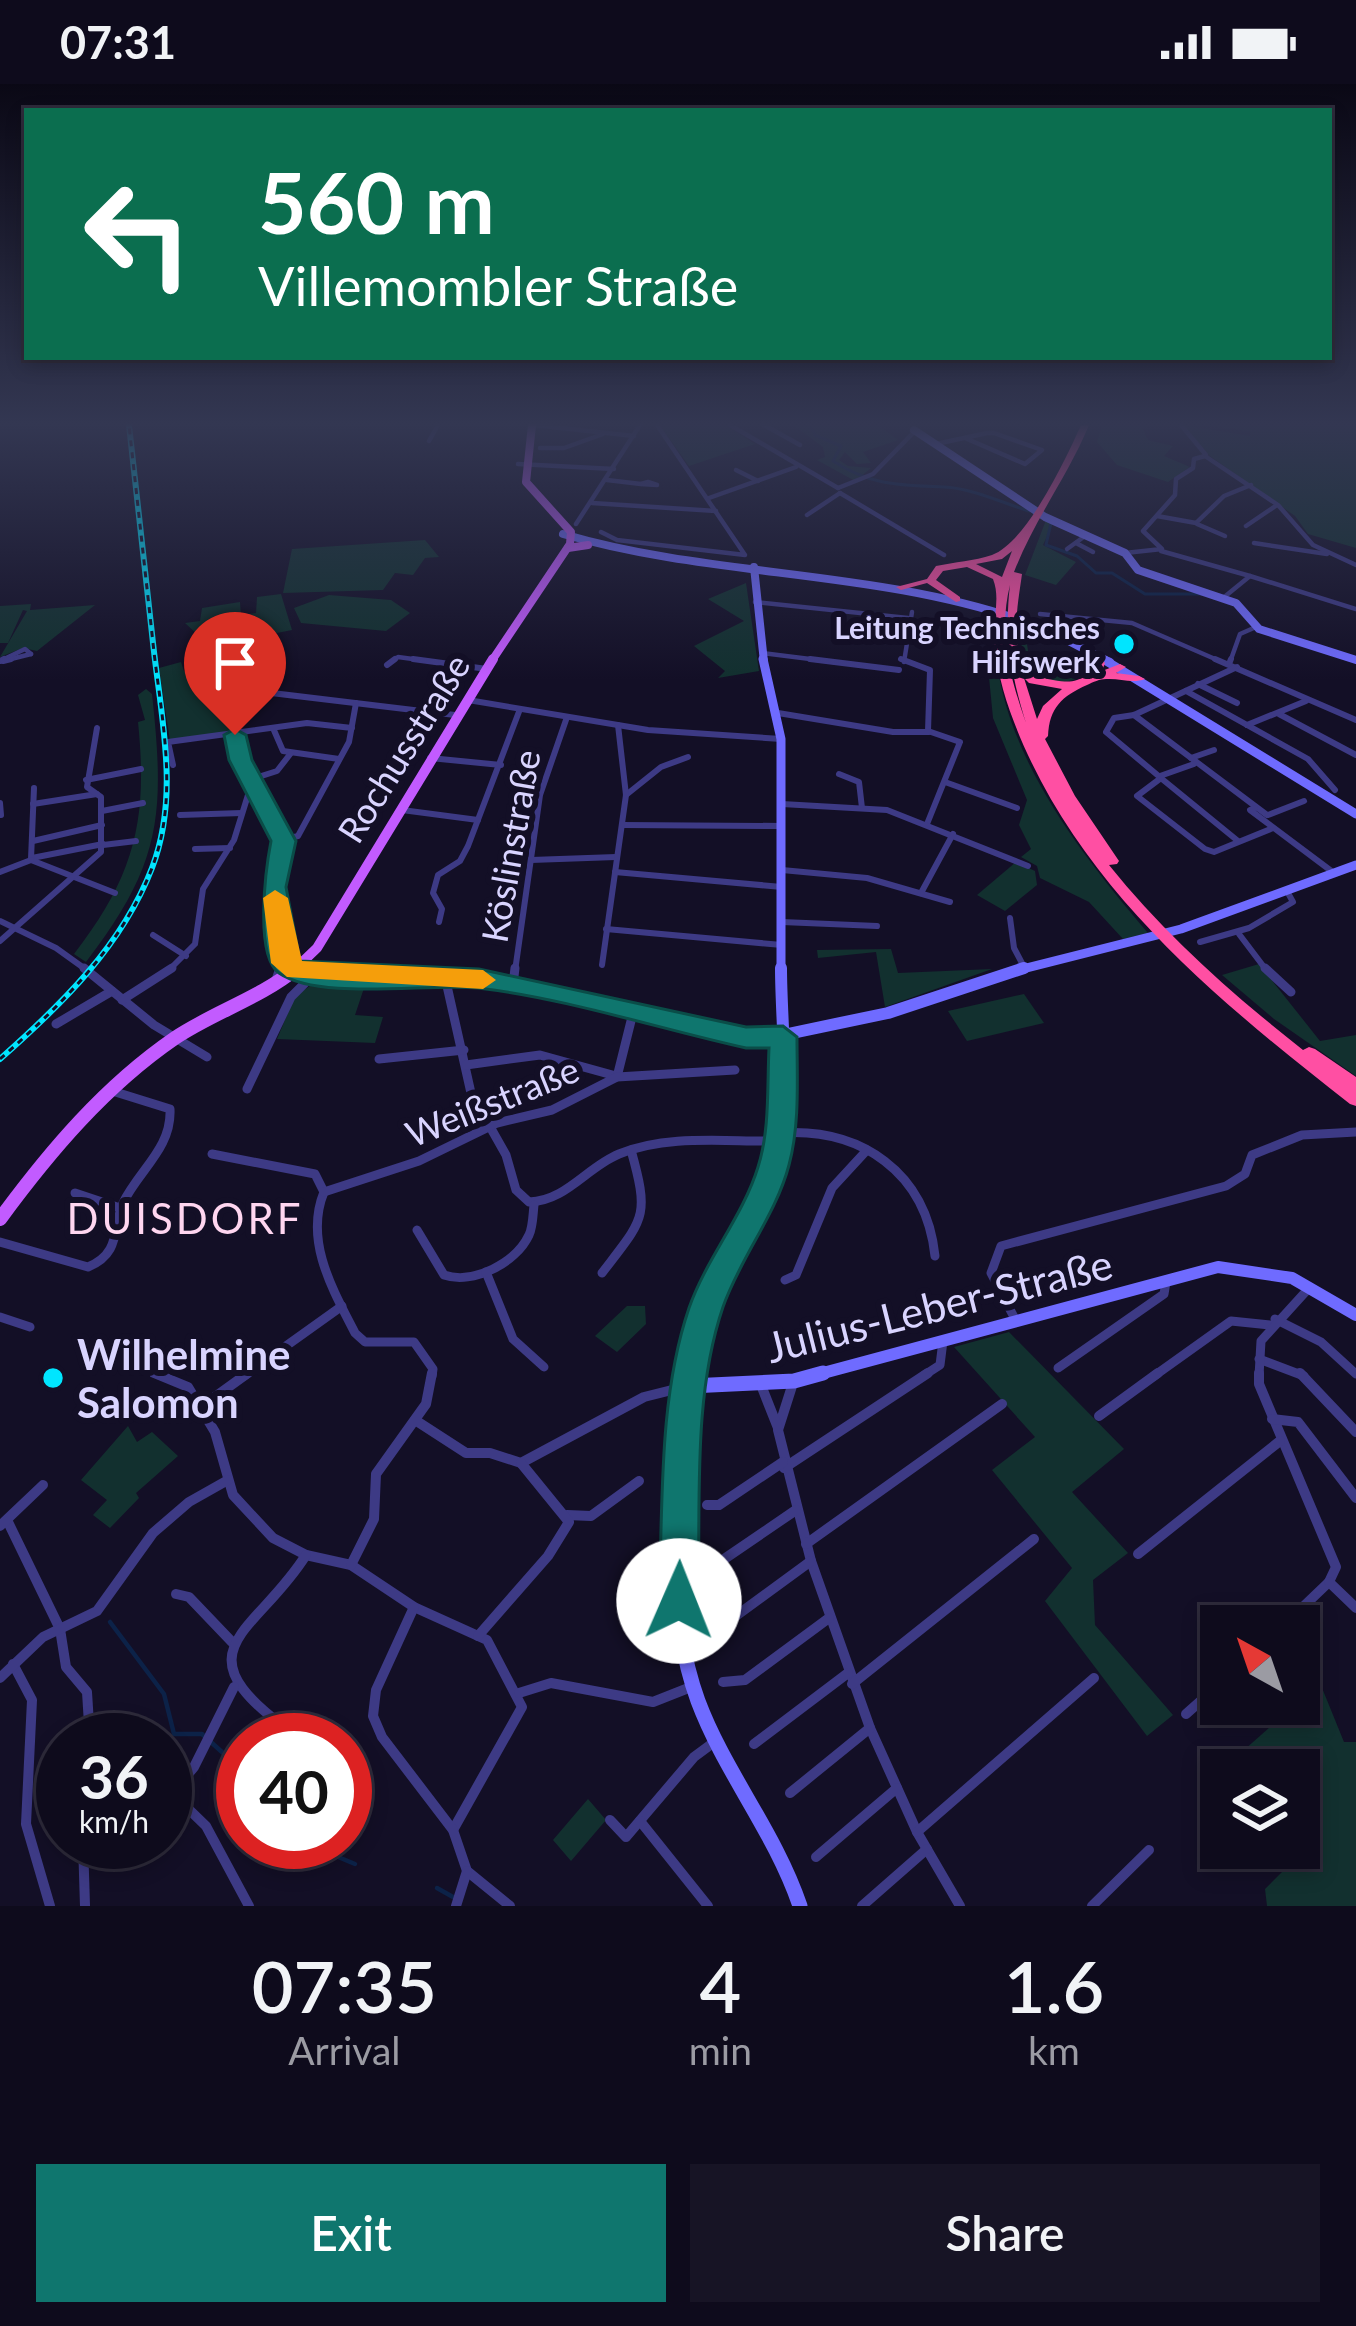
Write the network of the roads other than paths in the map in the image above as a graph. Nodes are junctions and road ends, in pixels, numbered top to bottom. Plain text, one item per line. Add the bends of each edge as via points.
1 (543, 510) edge
2 (587, 510) edge
3 (701, 510) edge
4 (814, 510) edge
5 (869, 510) edge
6 (1034, 510) edge
7 (1044, 510) edge
8 (1161, 510) edge
9 (1209, 510) edge
10 (1270, 510) edge
11 (1282, 510) edge
12 (716, 511) joint
13 (807, 515) dead end
14 (1041, 515) junction
15 (1156, 516) junction
16 (1196, 523) junction
17 (1246, 526) dead end
18 (601, 532) dead end
19 (1024, 536) junction
20 (1085, 536) junction
21 (1225, 536) dead end
22 (568, 539) junction
23 (589, 542) junction
24 (1076, 543) junction
25 (1254, 543) dead end
26 (1067, 549) dead end
27 (1160, 550) junction
28 (1093, 552) dead end
29 (1124, 553) junction
30 (1329, 554) junction
31 (951, 562) junction
32 (750, 565) junction
33 (1356, 565) edge
34 (1250, 576) junction
35 (918, 588) junction
36 (1003, 592) junction
37 (1223, 598) junction
38 (956, 599) joint
39 (755, 602) junction
40 (979, 606) junction
41 (1356, 609) edge
42 (1040, 614) dead end
43 (1026, 619) junction
44 (1256, 627) junction
45 (1229, 630) dead end
46 (1240, 634) junction
47 (198, 638) dead end
48 (277, 641) dead end
49 (1088, 650) junction
50 (762, 653) junction
51 (1014, 655) junction
52 (216, 656) junction
53 (1356, 660) edge
54 (387, 665) dead end
55 (1233, 665) junction
56 (900, 666) junction
57 (1118, 666) junction
58 (487, 669) junction
59 (1098, 675) junction
60 (1139, 679) junction
61 (1198, 683) junction
62 (230, 688) junction
63 (1185, 690) junction
64 (1170, 698) junction
65 (465, 699) junction
66 (1306, 701) junction
67 (356, 703) junction
68 (1237, 704) dead end
69 (520, 709) junction
70 (778, 713) junction
71 (455, 715) junction
72 (1133, 715) junction
73 (1280, 715) junction
74 (567, 717) junction
75 (1356, 720) edge
76 (618, 725) junction
77 (1246, 725) junction
78 (273, 728) junction
79 (352, 728) junction
80 (95, 731) dead end
81 (929, 732) junction
82 (235, 735) junction
83 (782, 740) junction
84 (1045, 750) junction
85 (1214, 750) dead end
86 (290, 753) junction
87 (1356, 755) edge
88 (428, 758) junction
89 (688, 758) dead end
90 (339, 759) junction
91 (1191, 763) junction
92 (173, 765) dead end
93 (501, 765) junction
94 (142, 770) dead end
95 (839, 774) dead end
96 (1160, 777) junction
97 (252, 779) junction
98 (86, 780) junction
99 (945, 782) junction
100 (34, 788) dead end
101 (257, 789) junction
102 (1335, 790) dead end
103 (98, 794) junction
104 (626, 795) junction
105 (1304, 801) dead end
106 (0, 803) edge
107 (33, 803) junction
108 (143, 803) dead end
109 (782, 804) junction
110 (862, 808) junction
111 (1018, 808) dead end
112 (398, 810) junction
113 (101, 811) junction
114 (242, 813) junction
115 (1356, 814) edge
116 (2, 815) edge
117 (180, 815) dead end
118 (1264, 816) junction
119 (478, 820) junction
120 (927, 824) junction
121 (102, 825) junction
122 (622, 825) junction
123 (782, 826) junction
124 (1273, 827) junction
125 (953, 834) junction
126 (33, 841) junction
127 (136, 841) dead end
128 (284, 841) junction
129 (1239, 842) junction
130 (103, 845) junction
131 (230, 848) junction
132 (195, 849) dead end
133 (616, 856) junction
134 (31, 859) junction
135 (530, 860) junction
136 (1356, 865) edge
137 (1028, 866) dead end
138 (782, 870) junction
139 (0, 872) edge
140 (615, 872) junction
141 (1335, 874) junction
142 (74, 878) junction
143 (782, 887) junction
144 (115, 892) dead end
145 (921, 892) junction
146 (1283, 895) junction
147 (950, 902) dead end
148 (1010, 918) dead end
149 (0, 920) edge
150 (439, 922) dead end
151 (782, 922) junction
152 (1154, 922) junction
153 (20, 925) junction
154 (877, 926) dead end
155 (606, 929) junction
156 (1239, 934) junction
157 (153, 935) dead end
158 (0, 941) edge
159 (1200, 942) dead end
160 (782, 945) junction
161 (186, 956) junction
162 (602, 965) dead end
163 (290, 967) junction
164 (1024, 968) junction
165 (313, 975) junction
166 (445, 977) junction
167 (513, 986) junction
168 (112, 991) junction
169 (1291, 992) dead end
170 (122, 1000) junction
171 (633, 1012) junction
172 (56, 1024) dead end
173 (783, 1037) junction
174 (171, 1041) junction
175 (464, 1050) junction
176 (207, 1058) dead end
177 (379, 1059) dead end
178 (466, 1065) junction
179 (735, 1070) dead end
180 (617, 1077) junction
181 (108, 1089) junction
182 (247, 1090) dead end
183 (1352, 1092) edge
184 (489, 1127) junction
185 (1356, 1132) edge
186 (780, 1137) junction
187 (631, 1150) junction
188 (867, 1150) junction
189 (212, 1154) dead end
190 (324, 1192) junction
191 (75, 1193) dead end
192 (534, 1204) junction
193 (120, 1208) junction
194 (3, 1214) edge
195 (417, 1230) dead end
196 (0, 1242) edge
197 (935, 1256) dead end
198 (486, 1272) junction
199 (602, 1273) dead end
200 (1288, 1275) junction
201 (785, 1280) dead end
202 (1166, 1280) junction
203 (1312, 1285) junction
204 (1297, 1298) junction
205 (342, 1306) junction
206 (1356, 1315) edge
207 (0, 1317) edge
208 (1016, 1322) junction
209 (1273, 1322) junction
210 (30, 1327) dead end
211 (943, 1342) junction
212 (82, 1344) dead end
213 (694, 1358) junction
214 (1259, 1359) junction
215 (544, 1367) dead end
216 (1058, 1368) dead end
217 (1356, 1374) edge
218 (794, 1381) junction
219 (728, 1384) junction
220 (767, 1385) junction
221 (695, 1389) junction
222 (1002, 1404) dead end
223 (201, 1408) junction
224 (780, 1412) junction
225 (1099, 1416) dead end
226 (1272, 1419) junction
227 (415, 1420) junction
228 (778, 1430) junction
229 (1356, 1432) edge
230 (1280, 1441) junction
231 (521, 1463) junction
232 (783, 1465) junction
233 (228, 1480) junction
234 (639, 1481) dead end
235 (44, 1485) dead end
236 (1356, 1498) edge
237 (706, 1505) dead end
238 (796, 1510) junction
239 (567, 1515) junction
240 (4, 1524) edge
241 (1034, 1539) dead end
242 (806, 1544) junction
243 (1138, 1554) dead end
244 (306, 1555) junction
245 (811, 1561) junction
246 (351, 1565) junction
247 (712, 1568) dead end
248 (1332, 1579) junction
249 (176, 1594) dead end
250 (1305, 1605) edge
251 (414, 1607) junction
252 (1356, 1608) edge
253 (829, 1618) junction
254 (60, 1629) junction
255 (718, 1629) dead end
256 (478, 1636) junction
257 (232, 1642) junction
258 (14, 1664) junction
259 (0, 1678) edge
260 (850, 1678) junction
261 (1094, 1678) dead end
262 (723, 1682) dead end
263 (694, 1686) junction
264 (234, 1687) junction
265 (519, 1693) junction
266 (1200, 1702) edge
267 (88, 1713) edge
268 (267, 1713) edge
269 (1186, 1714) dead end
270 (870, 1728) junction
271 (718, 1739) junction
272 (754, 1744) dead end
273 (192, 1764) edge
274 (897, 1788) junction
275 (790, 1793) dead end
276 (192, 1815) edge
277 (610, 1820) dead end
278 (640, 1821) junction
279 (453, 1830) junction
280 (917, 1832) junction
281 (927, 1850) junction
282 (1149, 1850) dead end
283 (817, 1857) dead end
284 (84, 1869) edge
285 (467, 1871) junction
286 (50, 1906) edge
287 (85, 1906) edge
288 (249, 1906) edge
289 (456, 1906) edge
290 (510, 1906) edge
291 (708, 1906) edge
292 (800, 1906) edge
293 (862, 1906) edge
294 (960, 1906) edge
295 (1092, 1906) edge

1 - 22 main road
2 - 22 street
3 - 12 street
4 - 13 street
5 - 31 street
6 - 14 street
7 - 14 highway
8 - 15 street
9 - 16 street
10 - 17 street
11 - 30 street
12 - 32 street
14 - 19 highway
14 - 20 street
14 - 51 highway via 1016,583
15 - 16 street
15 - 27 street via 1143,533
16 - 21 street
18 - 32 street
19 - 31 highway via 1003,555
19 - 36 highway
20 - 24 street
20 - 29 street
22 - 23 main road
22 - 23 street
22 - 58 main road, Rochusstraße
23 - 32 street
24 - 26 street
24 - 28 street
25 - 30 street
27 - 29 street
27 - 34 street
29 - 37 street via 1143,572
30 - 33 street
31 - 35 highway
31 - 36 highway via 989,571
32 - 35 street
32 - 39 street
34 - 37 street
34 - 41 street
35 - 38 highway
35 - 40 street
36 - 152 highway via 1005,676 1032,751 1068,816
37 - 44 street via 1244,608
38 - 40 street
39 - 50 street
39 - 56 street via 910,615
40 - 43 street
42 - 55 street via 1124,620
43 - 49 street
43 - 57 street
44 - 46 street
44 - 53 street
45 - 46 street
46 - 55 street
47 - 52 street
48 - 52 street
49 - 57 street
49 - 59 highway
50 - 56 street via 881,678
50 - 70 street
51 - 59 highway via 1026,677 1048,686
51 - 84 highway via 1019,690
52 - 62 street
54 - 58 street via 398,657
55 - 61 street
55 - 66 street
56 - 81 street via 930,670
57 - 59 highway
57 - 60 street
58 - 65 main road, Rochusstraße
59 - 60 highway
59 - 84 highway via 1045,708
60 - 64 street
61 - 63 street
61 - 68 street
62 - 67 street
62 - 82 street
63 - 64 street
63 - 77 street
64 - 72 street
64 - 115 street
65 - 69 street
65 - 71 main road, Rochusstraße
66 - 73 street
66 - 75 street
67 - 71 street
67 - 79 street
69 - 74 street
69 - 93 street
70 - 81 street
70 - 83 street
71 - 88 main road, Rochusstraße
72 - 91 street
72 - 96 street via 1110,720 1106,733
73 - 77 street
73 - 87 street
74 - 76 street
74 - 135 street, Köslinstraße via 545,775
76 - 83 street
76 - 104 street
77 - 102 street via 1308,759
78 - 79 street
78 - 82 street
78 - 86 street
79 - 90 street
80 - 98 street
81 - 99 street via 960,742
82 - 92 street via 168,742
82 - 97 street
83 - 109 street
84 - 152 highway
85 - 91 street
86 - 90 street
86 - 97 street via 273,773
88 - 93 street
88 - 112 main road, Rochusstraße
89 - 104 street via 661,767
90 - 128 street via 298,836
91 - 96 street
91 - 118 street
93 - 119 street
94 - 98 street
95 - 110 street via 859,782
96 - 129 street
96 - 129 street via 1137,796 1209,851
97 - 101 street
98 - 103 street
99 - 111 street
99 - 120 street
100 - 107 street
101 - 114 street
101 - 128 street
103 - 107 street
103 - 113 street
104 - 122 street
105 - 118 street
106 - 116 street
107 - 126 street
108 - 113 street
109 - 110 street
109 - 123 street
110 - 120 street
112 - 119 street
112 - 163 main road, Rochusstraße via 317,948
113 - 121 street
114 - 117 street
114 - 131 street
118 - 124 street
119 - 150 street via 460,861 436,880
120 - 125 street
121 - 126 street
121 - 130 street
122 - 123 street
122 - 133 street
123 - 138 street
124 - 129 street
124 - 141 street
125 - 137 street
125 - 145 street
126 - 134 street
127 - 130 street
128 - 163 street via 274,887
130 - 134 street
130 - 142 street
131 - 132 street
131 - 161 street via 203,889 200,931
133 - 135 street
133 - 140 street
134 - 139 street
134 - 142 street
135 - 167 street, Köslinstraße
136 - 141 street
138 - 143 street
138 - 145 street
140 - 143 street
140 - 155 street
141 - 146 street
142 - 144 street
142 - 153 street
143 - 151 street
145 - 147 street
146 - 156 street via 1294,899 1289,906
146 - 164 street
148 - 164 street
149 - 153 street
151 - 154 street
151 - 160 street
152 - 183 highway
153 - 158 street
153 - 168 street
155 - 160 street
155 - 162 street
156 - 159 street
156 - 169 street
157 - 161 street
160 - 173 street
161 - 170 street
163 - 165 street
163 - 174 main road
164 - 173 street
165 - 166 street
165 - 182 street via 291,997
166 - 167 street
166 - 175 street
167 - 171 street
168 - 170 street
168 - 172 street
170 - 174 street
171 - 173 street via 754,1039
171 - 180 street, Weißstraße
173 - 186 street
174 - 176 street
174 - 181 main road
175 - 177 street
175 - 178 street
178 - 180 street via 540,1055
178 - 184 street
179 - 180 street
180 - 184 street, Weißstraße via 552,1110
181 - 193 street via 173,1112 171,1131
181 - 194 main road
184 - 190 street, Weißstraße
184 - 192 street via 516,1190
185 - 208 street via 1268,1147 1226,1186 1000,1246 989,1272
186 - 187 street
186 - 188 street via 836,1133
186 - 213 street via 772,1172 706,1307
187 - 192 street
187 - 199 street via 646,1204
188 - 197 street via 909,1189
188 - 201 street via 832,1188 796,1274
189 - 190 street via 310,1171
190 - 205 street via 317,1226
191 - 193 street
192 - 198 street via 529,1235
193 - 196 street via 122,1228 96,1265
195 - 198 street via 447,1277 467,1281
198 - 215 street via 507,1328
200 - 202 street, Julius-Leber-Straße via 1239,1265
200 - 203 street, Julius-Leber-Straße
200 - 204 street
202 - 208 street, Julius-Leber-Straße
202 - 216 street, Julius-Leber-Straße via 1165,1294
203 - 204 street
203 - 206 street, Julius-Leber-Straße
204 - 209 street
205 - 223 street
205 - 227 street via 364,1342 405,1339 427,1354 432,1390
207 - 210 street
208 - 211 street, Julius-Leber-Straße
209 - 214 street
209 - 217 street via 1321,1342
209 - 225 street via 1232,1321
211 - 218 street, Julius-Leber-Straße
211 - 232 street via 940,1365
212 - 223 street via 179,1381
213 - 219 street, Julius-Leber-Straße
213 - 221 street
214 - 226 street
214 - 229 street via 1302,1374
218 - 220 street, Julius-Leber-Straße
218 - 224 street
219 - 220 street, Julius-Leber-Straße
219 - 221 street, Julius-Leber-Straße
220 - 224 street
220 - 228 street
221 - 231 street via 654,1389
221 - 263 street via 687,1411 679,1601
222 - 242 street
223 - 233 street
224 - 228 street
226 - 230 street
226 - 236 street via 1298,1422
227 - 231 street via 466,1454
227 - 246 street via 376,1474 374,1519
228 - 232 street
230 - 243 street
230 - 248 street via 1332,1555
231 - 239 street
232 - 237 street
232 - 238 street
233 - 244 street via 272,1538
233 - 254 street via 171,1516 130,1557 97,1611
234 - 239 street via 591,1516
235 - 240 street
238 - 242 street
238 - 247 street
239 - 256 street via 561,1540
240 - 254 street
241 - 260 street
242 - 245 street
244 - 246 street
244 - 257 street
245 - 253 street
245 - 255 street
246 - 251 street
248 - 250 street
248 - 252 street
249 - 257 street
251 - 256 street
251 - 279 street via 373,1716
253 - 260 street
253 - 262 street via 745,1680
254 - 258 street
254 - 267 street via 66,1666 87,1692
256 - 265 street
257 - 264 street via 226,1671
258 - 259 street
258 - 286 street via 32,1700 26,1825
260 - 270 street
260 - 272 street
261 - 280 street
263 - 265 street via 653,1702 550,1683
263 - 271 street
264 - 268 street
264 - 273 street
265 - 279 street via 516,1726
266 - 269 street
270 - 274 street
270 - 275 street
271 - 278 street
271 - 292 street via 779,1846
274 - 280 street
274 - 283 street
276 - 288 street via 206,1826
277 - 278 street via 626,1837
278 - 291 street
279 - 285 street
280 - 281 street
281 - 293 street
281 - 294 street
282 - 295 street
284 - 287 street
285 - 289 street
285 - 290 street

